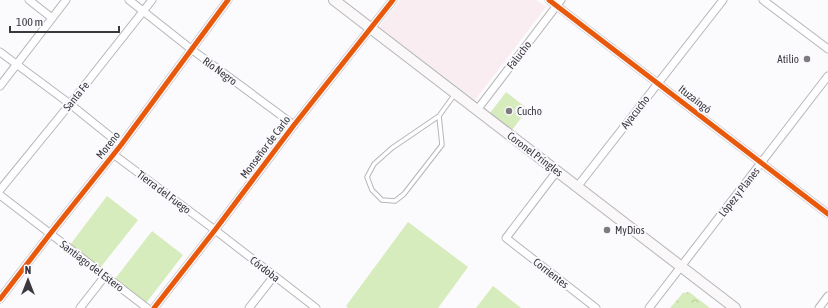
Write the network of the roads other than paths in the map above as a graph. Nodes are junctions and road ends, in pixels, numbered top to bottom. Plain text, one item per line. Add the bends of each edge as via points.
1 (29, 0) edge
2 (66, 0) edge
3 (129, 0) edge
4 (152, 0) edge
5 (228, 0) edge
6 (334, 0) edge
7 (393, 0) edge
8 (549, 0) edge
9 (723, 0) edge
10 (764, 0) edge
11 (559, 3) edge
12 (144, 11) junction
13 (52, 18) junction
14 (371, 28) junction
15 (191, 49) junction
16 (828, 50) edge
17 (0, 52) edge
18 (17, 65) junction
19 (828, 76) edge
20 (658, 84) junction
21 (0, 86) edge
22 (456, 93) junction
23 (70, 104) junction
24 (477, 110) junction
25 (439, 116) junction
26 (294, 125) junction
27 (121, 145) junction
28 (113, 154) junction
29 (761, 163) junction
30 (557, 171) junction
31 (578, 187) junction
32 (0, 190) edge
33 (0, 195) edge
34 (828, 214) edge
35 (215, 230) junction
36 (50, 234) junction
37 (681, 267) junction
38 (105, 276) junction
39 (274, 276) junction
40 (828, 296) edge
41 (0, 299) edge
42 (80, 308) edge
43 (147, 308) edge
44 (154, 308) edge
45 (249, 308) edge
46 (316, 308) edge
47 (596, 308) edge
48 (650, 308) edge
49 (735, 308) edge
50 (819, 308) edge

1 - 13 street
2 - 13 street
3 - 12 street, Río Negro
4 - 12 street, Santa Fe
5 - 15 street, Moreno
6 - 14 main road, Coronel Pringles
7 - 14 street, Monseñor de Carlo
8 - 11 street, Ituzaingó
9 - 20 street, Ayacucho
10 - 16 street
11 - 20 street, Ituzaingó
11 - 24 street, Falucho
12 - 15 street, Río Negro
12 - 23 street, Santa Fe
13 - 18 street
14 - 22 main road, Coronel Pringles
14 - 26 street, Monseñor de Carlo
15 - 26 street, Río Negro
15 - 27 street, Moreno
17 - 18 street
18 - 21 street
18 - 23 street
19 - 29 street, López y Planes
20 - 29 street, Ituzaingó
20 - 31 street, Ayacucho
22 - 24 main road, Coronel Pringles
22 - 25 lane
23 - 27 street
23 - 32 street, Santa Fe
24 - 30 main road, Coronel Pringles
25 - 25 lane via 392,148 374,164 367,177 372,190 382,200 395,201 404,194 442,145
26 - 35 street, Monseñor de Carlo
27 - 28 street, Moreno
28 - 35 street, Tierra del Fuego
28 - 36 street, Moreno
29 - 34 street, Ituzaingó
29 - 37 street, López y Planes
30 - 31 main road, Coronel Pringles
30 - 47 street, Corrientes via 506,238
31 - 37 main road, Coronel Pringles
33 - 36 street, Santiago del Estero
35 - 39 street, Córdoba
35 - 44 street, Monseñor de Carlo
36 - 38 street, Santiago del Estero
36 - 41 street, Moreno
37 - 48 street, López y Planes
37 - 49 main road, Coronel Pringles
38 - 42 street
38 - 43 street, Santiago del Estero
39 - 45 street
39 - 46 street, Córdoba
40 - 50 street

